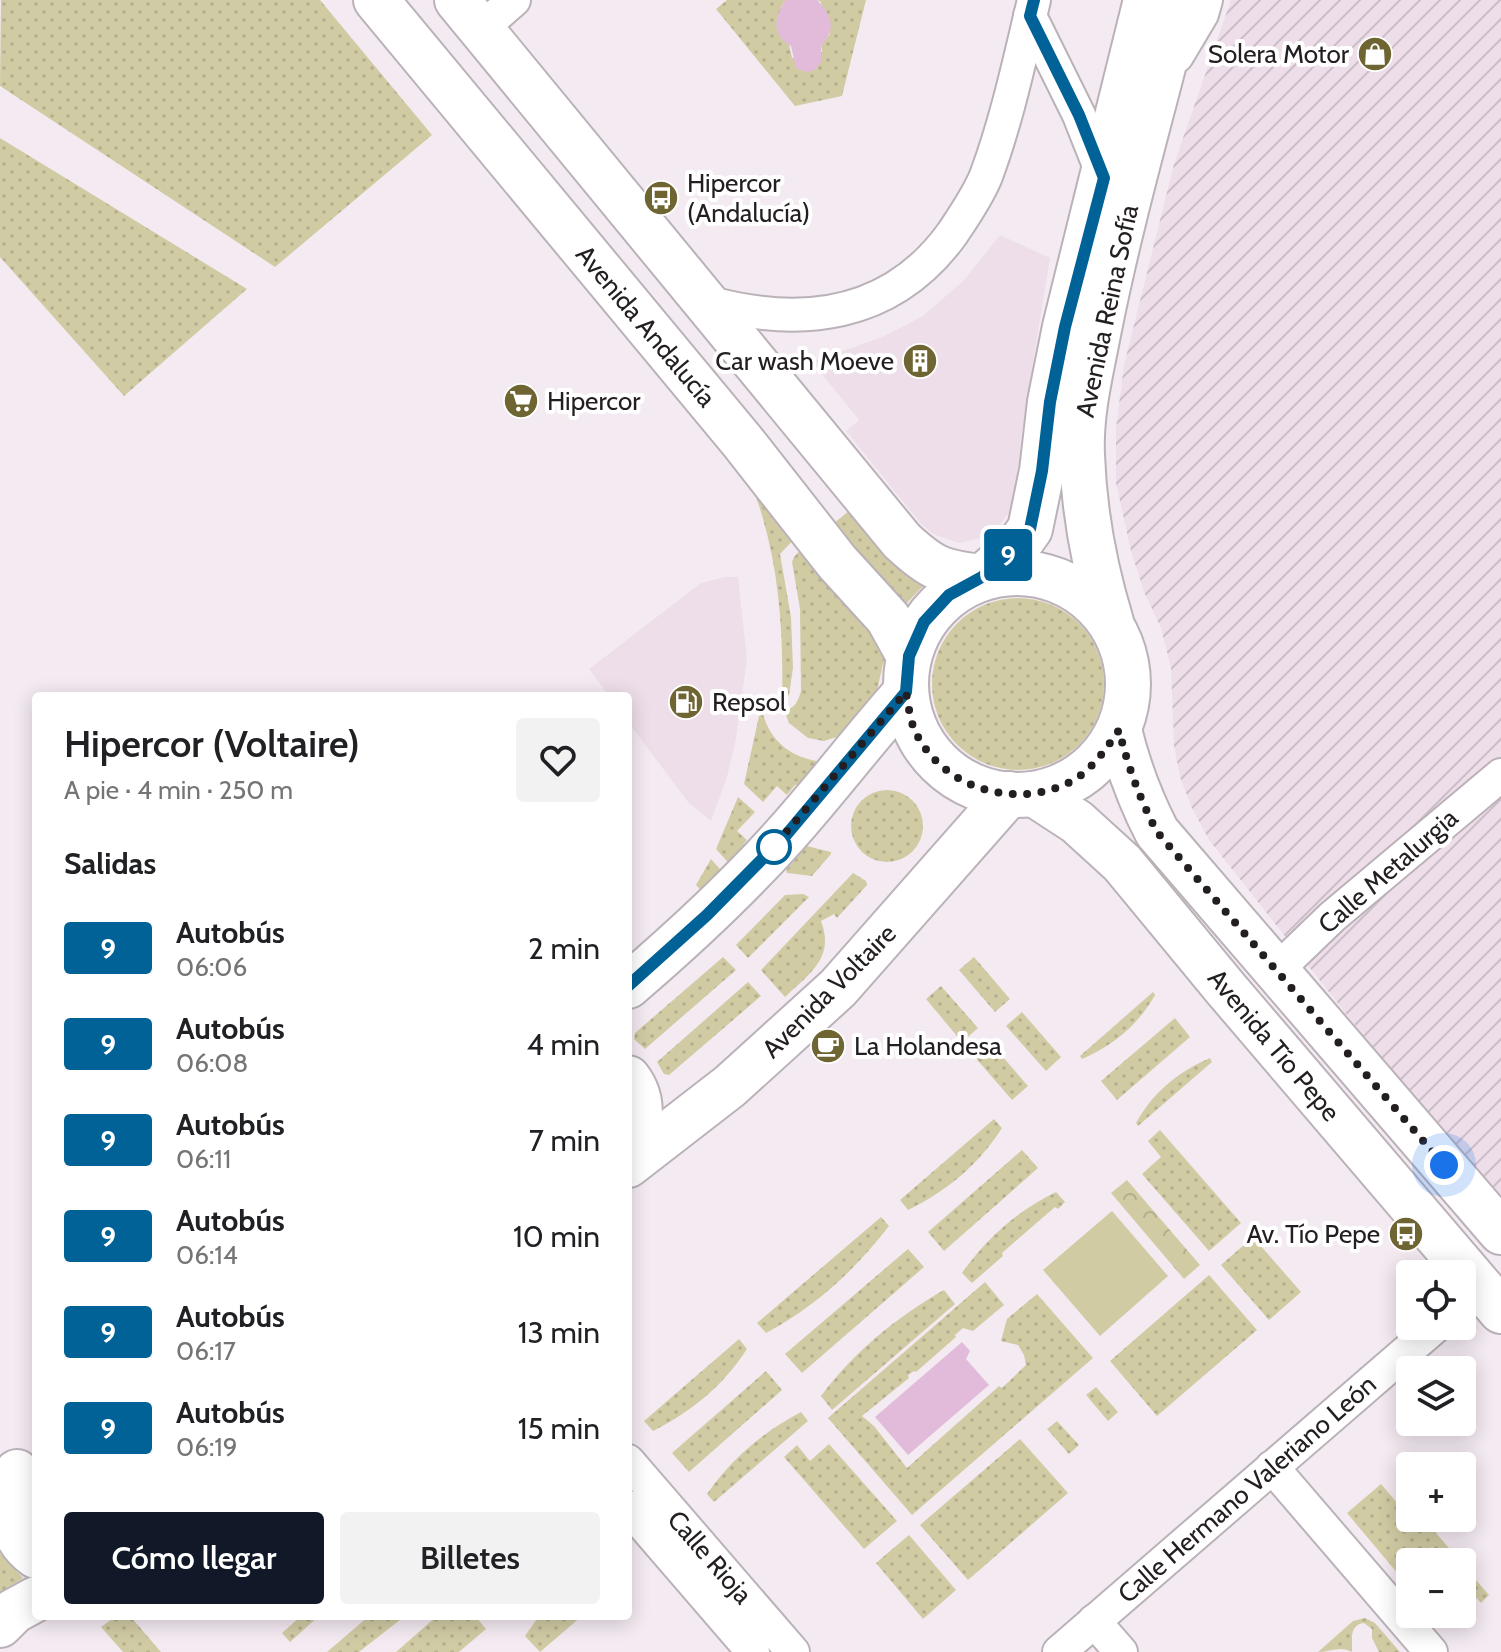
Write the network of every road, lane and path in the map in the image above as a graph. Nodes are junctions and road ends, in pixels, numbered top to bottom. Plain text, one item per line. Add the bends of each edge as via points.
1 (376, 0) edge
2 (514, 0) edge
3 (1146, 0) edge
4 (1180, 0) edge
5 (1206, 0) edge
6 (1032, 8) edge
7 (469, 14) edge
8 (1159, 87) junction
9 (1104, 178) junction
10 (707, 302) junction
11 (982, 577) junction
12 (1112, 624) junction
13 (907, 674) junction
14 (1119, 730) junction
15 (1501, 775) edge
16 (1022, 794) junction
17 (1277, 970) junction
18 (632, 983) edge
19 (632, 1083) edge
20 (632, 1143) edge
21 (632, 1162) edge
22 (1501, 1232) edge
23 (1481, 1301) edge
24 (1420, 1340) edge
25 (632, 1466) edge
26 (1272, 1467) junction
27 (18, 1473) edge
28 (632, 1512) edge
29 (32, 1553) edge
30 (32, 1601) edge
31 (1094, 1621) junction
32 (0, 1625) edge
33 (753, 1652) edge
34 (793, 1652) edge
35 (1059, 1652) edge
36 (1121, 1652) edge
37 (1431, 1652) edge

1 - 13 main road, Avenida Andalucía via 888,618
2 - 7 street
3 - 9 main road, Avenida Reina Sofía
4 - 8 main road, Avenida Reina Sofía
5 - 8 street
6 - 9 street
6 - 10 street via 985,179 963,219 925,267 863,304 830,313 777,316
7 - 10 main road
8 - 12 main road, Avenida Reina Sofía via 1118,240 1084,406 1081,453 1087,528
9 - 11 main road, Avenida Reina Sofía via 1062,342 1030,529
10 - 11 main road via 902,541 948,573
11 - 12 main road via 1018,572 1054,578 1087,596
11 - 13 main road via 949,595 924,622
12 - 14 main road via 1126,658 1128,695
13 - 16 main road via 914,729 934,759 963,782 998,794
13 - 18 main road via 787,834
14 - 16 main road via 1098,761 1069,783
14 - 17 main road, Avenida Tío Pepe via 1127,764 1157,832
15 - 17 street, Calle Metalurgia
16 - 21 main road, Avenida Voltaire via 838,988 730,1086
16 - 23 main road, Avenida Tío Pepe via 1077,822 1122,863
17 - 22 main road, Avenida Tío Pepe
19 - 20 main road via 641,1119
24 - 26 street, Calle Hermano Valeriano León
25 - 34 street, Calle Rioja
26 - 31 street, Calle Hermano Valeriano León
26 - 37 street
27 - 29 main road via 11,1499 13,1525
28 - 33 street, Calle Rioja
30 - 32 main road
31 - 35 street, Calle Hermano Valeriano León
31 - 36 street

